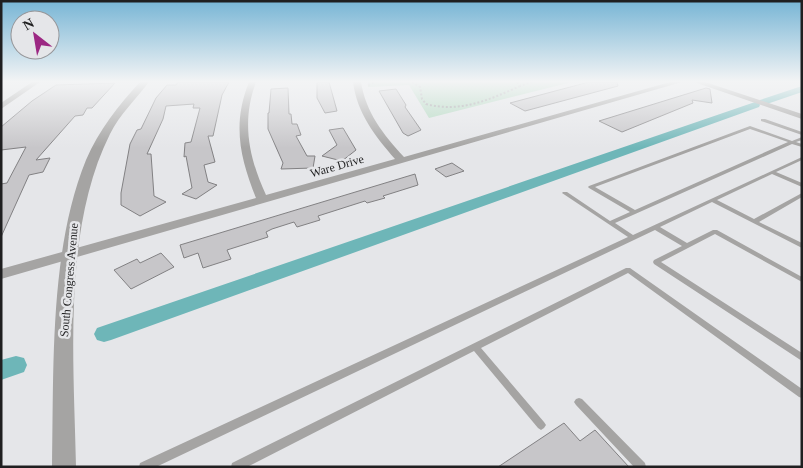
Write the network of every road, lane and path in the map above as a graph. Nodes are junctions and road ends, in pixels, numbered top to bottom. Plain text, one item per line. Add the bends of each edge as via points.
1 (125, 104) edge
2 (246, 104) edge
3 (362, 104) edge
4 (428, 104) edge
5 (473, 104) edge
6 (601, 104) edge
7 (763, 104) edge
8 (802, 117) edge
9 (763, 120) dead end
10 (802, 134) edge
11 (802, 138) edge
12 (792, 142) junction
13 (802, 146) edge
14 (802, 158) edge
15 (402, 160) junction
16 (772, 172) junction
17 (802, 185) edge
18 (565, 194) dead end
19 (802, 195) edge
20 (262, 200) junction
21 (712, 200) junction
22 (634, 212) junction
23 (754, 222) junction
24 (610, 223) junction
25 (655, 227) junction
26 (632, 237) junction
27 (687, 246) junction
28 (802, 246) edge
29 (69, 255) junction
30 (1, 274) edge
31 (802, 280) edge
32 (475, 346) junction
33 (802, 358) edge
34 (802, 394) edge
35 (579, 402) dead end
36 (541, 425) dead end
37 (64, 467) edge
38 (144, 467) edge
39 (236, 467) edge
40 (641, 467) edge

1 - 29 street, South Congress Avenue via 90,162 81,188
2 - 20 street via 244,144 248,165
3 - 15 street via 372,124
4 - 5 path via 446,108
6 - 15 street, Ware Drive
7 - 8 street
9 - 10 lane
11 - 12 lane
12 - 13 lane
12 - 22 lane
12 - 22 lane via 750,126 591,187
14 - 16 lane
15 - 20 street, Ware Drive
16 - 17 lane
16 - 21 lane
18 - 24 lane
19 - 23 lane
20 - 29 street, Ware Drive
21 - 23 lane
21 - 25 lane
22 - 24 lane
23 - 28 lane
24 - 26 lane
25 - 26 lane
25 - 27 lane
26 - 38 lane
27 - 31 lane via 715,231
27 - 33 lane via 656,262
29 - 30 street, Ware Drive
29 - 37 street, South Congress Avenue via 64,359
32 - 34 lane via 628,270
32 - 36 lane
32 - 39 lane
35 - 40 lane

